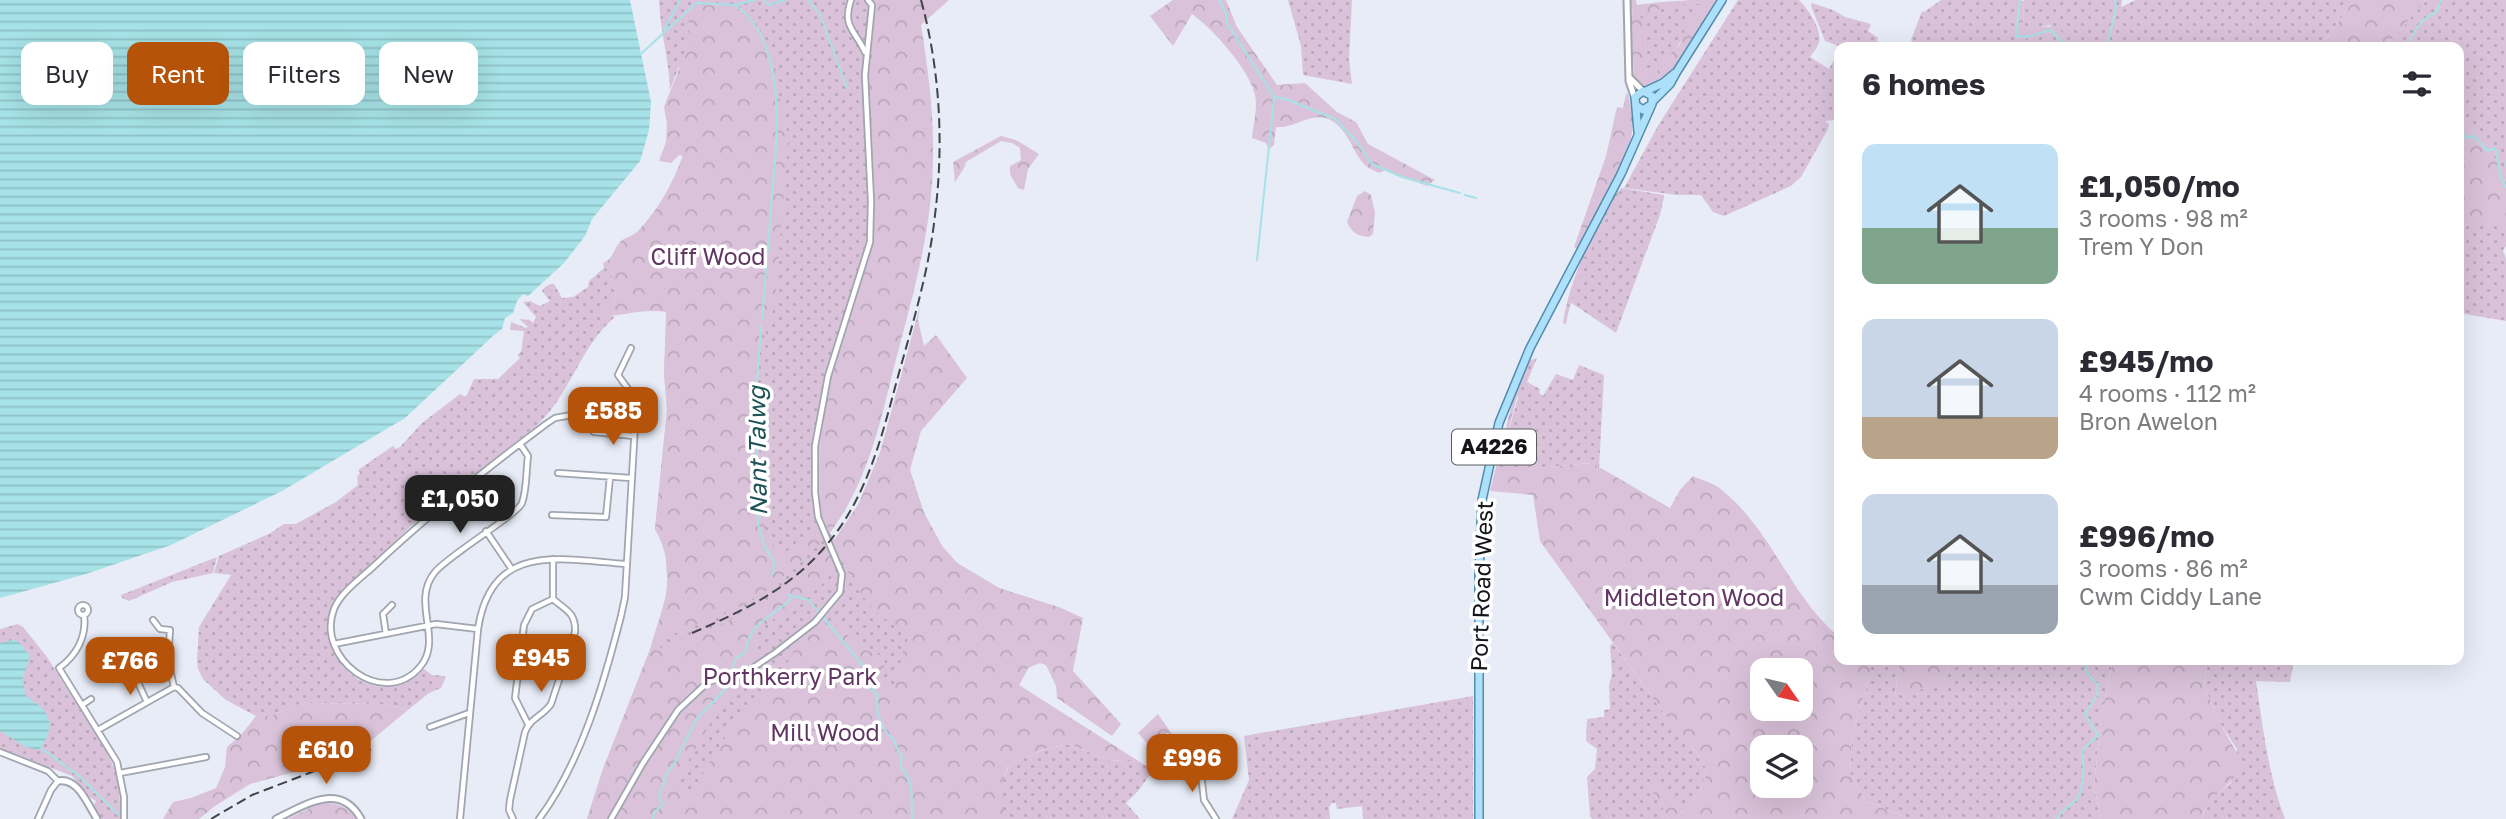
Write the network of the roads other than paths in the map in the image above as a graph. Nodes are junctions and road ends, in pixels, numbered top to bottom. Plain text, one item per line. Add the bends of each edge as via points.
1 (850, 0) edge
2 (868, 0) edge
3 (1627, 0) edge
4 (1722, 0) edge
5 (866, 53) junction
6 (1676, 72) junction
7 (1630, 78) junction
8 (1644, 91) junction
9 (1652, 102) junction
10 (1636, 103) junction
11 (1638, 134) junction
12 (631, 348) dead end
13 (624, 362) junction
14 (632, 366) dead end
15 (589, 391) dead end
16 (594, 432) dead end
17 (634, 436) junction
18 (520, 444) junction
19 (558, 473) dead end
20 (610, 477) junction
21 (631, 478) junction
22 (552, 515) dead end
23 (486, 531) junction
24 (553, 559) junction
25 (625, 564) junction
26 (511, 568) junction
27 (552, 599) junction
28 (392, 605) dead end
29 (84, 615) dead end
30 (153, 620) dead end
31 (427, 625) junction
32 (478, 629) junction
33 (386, 634) junction
34 (334, 644) junction
35 (133, 648) dead end
36 (114, 671) dead end
37 (134, 674) junction
38 (174, 687) junction
39 (91, 699) dead end
40 (147, 702) junction
41 (82, 705) junction
42 (469, 713) junction
43 (528, 724) junction
44 (430, 727) dead end
45 (98, 730) junction
46 (237, 736) dead end
47 (0, 752) edge
48 (206, 757) dead end
49 (1199, 757) dead end
50 (120, 773) junction
51 (58, 781) junction
52 (38, 819) edge
53 (97, 819) edge
54 (124, 819) edge
55 (276, 819) edge
56 (361, 819) edge
57 (460, 819) edge
58 (513, 819) edge
59 (539, 819) edge
60 (611, 819) edge
61 (1216, 819) edge
62 (1479, 819) edge

1 - 5 street via 846,15 851,32
2 - 5 street via 872,5
3 - 7 street
4 - 6 main road, A4226
5 - 60 street via 870,242 828,376 816,446 818,517 842,574 839,592 822,616 757,666 708,682 678,710
6 - 8 main road, A4226
6 - 9 main road, A4226 via 1675,79
7 - 8 street
7 - 10 street
8 - 9 main road via 1652,96
8 - 10 main road, A4226 via 1638,93
9 - 10 main road via 1643,110
9 - 11 main road, Port Road West / A4226
10 - 11 main road, Port Road West / A4226
11 - 62 main road, Port Road West / A4226 via 1530,348 1499,423 1482,500
12 - 13 street
13 - 14 street
13 - 17 street via 618,378 634,399
15 - 18 street via 572,415 555,418
16 - 17 street
17 - 21 street
18 - 23 street via 528,456 523,502 519,510
18 - 34 street via 415,528 339,601 332,618
19 - 20 street
20 - 21 street
20 - 22 street via 606,517
21 - 25 street
23 - 26 street
23 - 31 street via 434,573 427,584
24 - 25 street
24 - 26 street
24 - 27 street
25 - 59 street via 621,617 596,700 570,767
26 - 32 street via 486,595
27 - 43 street via 532,609 524,625 515,698
27 - 43 street via 570,611 575,632 551,704
28 - 33 street via 383,614
29 - 41 street via 81,642 59,668
30 - 38 street via 160,629 170,630 168,661
31 - 32 street
31 - 33 street
31 - 34 street via 427,655 400,681 379,682 358,675 343,662
32 - 42 street
33 - 34 street
35 - 37 street
36 - 37 street
37 - 40 street
38 - 40 street
38 - 46 street
39 - 41 street
40 - 45 street
41 - 45 street
42 - 44 street
42 - 57 street
43 - 58 street via 510,800
45 - 50 street
47 - 51 street via 48,771
48 - 50 street
49 - 61 street via 1205,800
50 - 54 street
51 - 52 street
51 - 53 street via 70,781
55 - 56 street via 330,798 347,803

